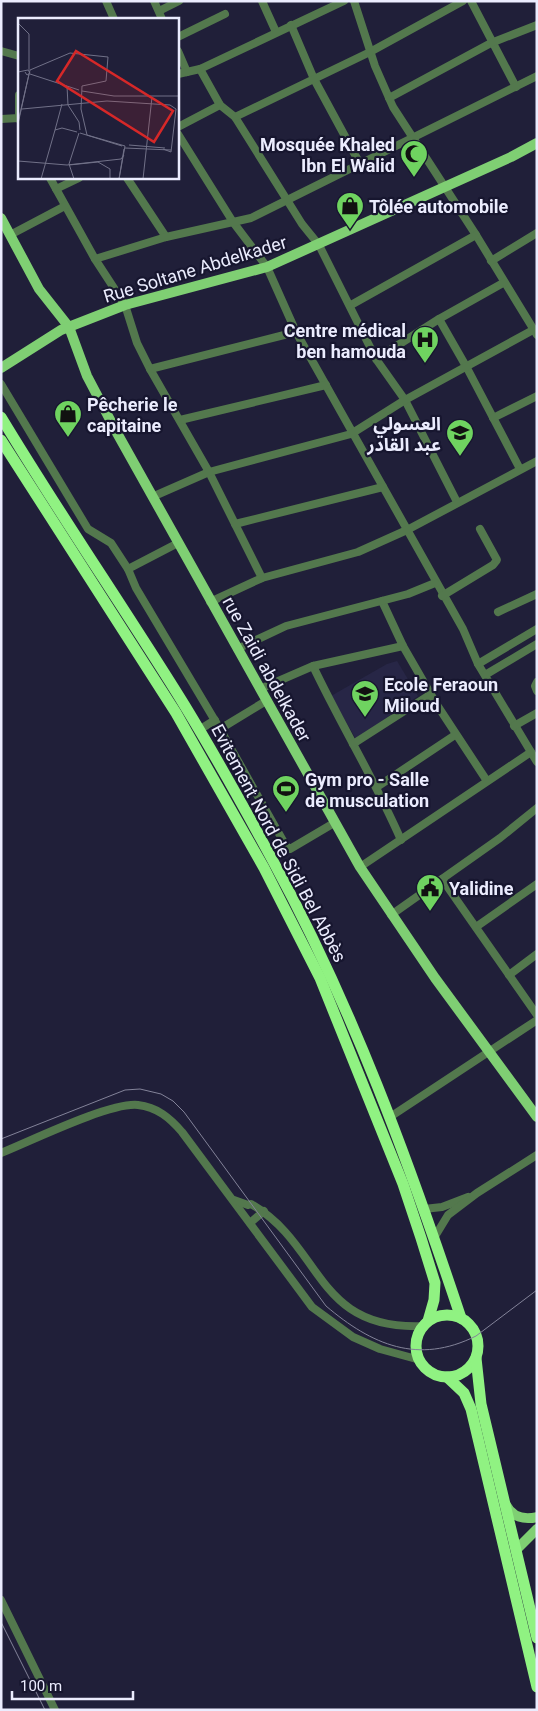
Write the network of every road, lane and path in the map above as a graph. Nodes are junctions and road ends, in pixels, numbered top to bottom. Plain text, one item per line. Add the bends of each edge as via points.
1 (106, 1) edge
2 (154, 1) edge
3 (179, 1) edge
4 (262, 1) edge
5 (344, 1) edge
6 (354, 1) edge
7 (463, 1) edge
8 (471, 1) edge
9 (225, 14) dead end
10 (160, 15) edge
11 (114, 18) edge
12 (291, 25) junction
13 (537, 25) edge
14 (276, 32) junction
15 (179, 37) edge
16 (491, 43) junction
17 (1, 51) edge
18 (370, 52) junction
19 (179, 53) edge
20 (18, 56) edge
21 (200, 69) junction
22 (187, 72) junction
23 (179, 74) edge
24 (537, 76) edge
25 (314, 79) junction
26 (516, 87) junction
27 (389, 98) junction
28 (220, 105) junction
29 (235, 116) junction
30 (18, 118) edge
31 (1, 119) edge
32 (179, 126) edge
33 (179, 136) edge
34 (413, 136) junction
35 (537, 142) edge
36 (360, 164) junction
37 (51, 179) edge
38 (77, 179) edge
39 (128, 179) edge
40 (444, 187) junction
41 (56, 189) junction
42 (288, 200) junction
43 (65, 206) junction
44 (1, 218) edge
45 (233, 222) junction
46 (537, 233) edge
47 (10, 235) junction
48 (476, 235) junction
49 (166, 237) junction
50 (319, 245) junction
51 (95, 259) junction
52 (490, 260) junction
53 (267, 267) junction
54 (503, 283) junction
55 (125, 305) junction
56 (351, 305) junction
57 (439, 319) junction
58 (69, 327) junction
59 (296, 332) junction
60 (535, 333) edge
61 (376, 359) junction
62 (1, 368) edge
63 (467, 368) junction
64 (150, 369) junction
65 (1, 384) edge
66 (326, 385) junction
67 (537, 396) edge
68 (405, 400) junction
69 (1, 417) edge
70 (493, 418) junction
71 (180, 420) junction
72 (352, 434) junction
73 (1, 440) edge
74 (537, 461) edge
75 (520, 470) junction
76 (209, 472) junction
77 (383, 487) junction
78 (152, 497) junction
79 (458, 502) junction
80 (236, 524) junction
81 (407, 530) junction
82 (480, 530) dead end
83 (178, 542) junction
84 (128, 569) junction
85 (262, 578) junction
86 (435, 583) junction
87 (537, 594) edge
88 (442, 596) junction
89 (382, 601) junction
90 (210, 602) junction
91 (498, 612) dead end
92 (537, 629) edge
93 (537, 644) edge
94 (403, 646) junction
95 (237, 649) junction
96 (478, 664) junction
97 (312, 666) junction
98 (485, 675) junction
99 (537, 682) edge
100 (260, 689) junction
101 (537, 691) edge
102 (431, 694) junction
103 (266, 701) junction
104 (537, 714) edge
105 (215, 720) junction
106 (514, 726) junction
107 (220, 729) junction
108 (199, 730) junction
109 (455, 735) junction
110 (353, 744) junction
111 (531, 752) junction
112 (537, 762) edge
113 (487, 781) junction
114 (377, 787) junction
115 (537, 808) edge
116 (334, 823) junction
117 (401, 840) junction
118 (360, 868) junction
119 (442, 879) junction
120 (537, 884) edge
121 (391, 914) junction
122 (476, 927) junction
123 (537, 954) edge
124 (509, 975) junction
125 (537, 1015) edge
126 (537, 1020) edge
127 (489, 1051) junction
128 (537, 1116) edge
129 (390, 1117) junction
130 (1, 1153) edge
131 (537, 1155) edge
132 (477, 1193) junction
133 (234, 1200) junction
134 (424, 1208) junction
135 (264, 1211) junction
136 (250, 1223) junction
137 (434, 1238) junction
138 (461, 1318) junction
139 (426, 1324) junction
140 (476, 1358) junction
141 (420, 1360) junction
142 (447, 1376) junction
143 (501, 1494) junction
144 (537, 1518) edge
145 (537, 1529) edge
146 (516, 1550) junction
147 (1, 1600) edge
148 (537, 1638) edge
149 (537, 1687) edge
150 (55, 1710) edge

1 - 11 street
2 - 10 street
3 - 10 street
4 - 14 street
5 - 12 street
6 - 18 street
7 - 18 street
8 - 16 street
9 - 15 street
12 - 14 street
12 - 25 street
13 - 16 street
14 - 21 street
16 - 26 street
16 - 27 street
17 - 20 street
18 - 25 street
18 - 27 street
19 - 22 street
21 - 22 street
21 - 28 street
22 - 23 street
24 - 26 street
25 - 29 street
25 - 36 street
26 - 34 street
27 - 34 street
28 - 29 street
28 - 32 street
29 - 42 street
30 - 31 street
33 - 45 street
34 - 36 street
34 - 40 street
35 - 40 main road, Rue Soltane Abdelkader
36 - 42 street
37 - 41 street
38 - 41 street
39 - 49 street
40 - 48 street
40 - 50 main road, Rue Soltane Abdelkader
41 - 43 street
42 - 45 street via 251,218
42 - 50 street
43 - 47 street
43 - 51 street
44 - 47 main road, rue Zaidi abdelkader
45 - 49 street
45 - 53 street
46 - 52 street
47 - 58 main road, rue Zaidi abdelkader via 39,289
48 - 52 street
48 - 56 street
49 - 51 street
50 - 53 main road, Rue Soltane Abdelkader
50 - 56 street
51 - 55 street
52 - 54 street
53 - 55 main road, Rue Soltane Abdelkader
53 - 59 street
54 - 57 street
54 - 60 street
55 - 58 main road, Rue Soltane Abdelkader
55 - 64 street via 137,343
56 - 61 street
57 - 61 street
57 - 63 street
58 - 62 main road, Rue Soltane Abdelkader
58 - 78 main road, rue Zaidi abdelkader via 87,376
59 - 64 street
59 - 66 street
60 - 63 street
61 - 68 street
63 - 68 street
63 - 70 street
64 - 71 street
65 - 84 street via 88,529 111,543
66 - 71 street
66 - 72 street
67 - 70 street
68 - 72 street
68 - 79 street
69 - 108 highway, Evitement Nord de Sidi Bel Abbès
70 - 75 street
71 - 76 street
72 - 76 street
72 - 77 street
73 - 139 highway, Evitement Nord de Sidi Bel Abbès via 176,713 264,868 320,978 403,1184 435,1283 433,1306
74 - 75 street
75 - 79 street
76 - 78 street
76 - 80 street
77 - 80 street
77 - 81 street
78 - 83 main road, rue Zaidi abdelkader
79 - 81 street
80 - 85 street
81 - 85 street via 358,552
81 - 86 street
82 - 88 street via 497,560
83 - 84 street
83 - 90 main road, rue Zaidi abdelkader
84 - 105 street via 136,588
85 - 90 street
86 - 88 street
86 - 89 street
87 - 91 street
88 - 96 street
89 - 94 street
89 - 95 street via 286,626
90 - 95 main road, rue Zaidi abdelkader
92 - 96 street
93 - 98 street
94 - 97 street
94 - 102 street
95 - 100 main road, rue Zaidi abdelkader
96 - 98 street
97 - 100 street
97 - 110 street
98 - 106 street
99 - 101 street
100 - 103 main road, rue Zaidi abdelkader
102 - 109 street
102 - 110 street
103 - 107 street
103 - 116 main road, rue Zaidi abdelkader
104 - 106 street
105 - 107 street
105 - 108 street
106 - 111 street
107 - 116 street via 286,846 290,848
108 - 129 highway, Evitement Nord de Sidi Bel Abbès via 299,910 329,972
109 - 113 street
109 - 114 street
110 - 114 street
111 - 112 street
111 - 113 street
113 - 117 street
114 - 117 street
115 - 119 street
116 - 118 main road, rue Zaidi abdelkader
117 - 118 street
118 - 121 main road, rue Zaidi abdelkader
119 - 121 street
119 - 122 street
120 - 122 street
121 - 127 main road, rue Zaidi abdelkader
122 - 124 street
123 - 124 street
124 - 125 street
126 - 127 street
127 - 128 main road, rue Zaidi abdelkader
127 - 129 street
129 - 134 highway, Evitement Nord de Sidi Bel Abbès
130 - 133 street via 105,1111 138,1105 156,1110 174,1122
131 - 132 street
132 - 134 street via 442,1207
132 - 137 street via 448,1215
133 - 135 street
133 - 136 street
134 - 137 highway, Evitement Nord de Sidi Bel Abbès
135 - 136 street
135 - 139 street via 285,1232 324,1284 348,1307 375,1322 399,1326
136 - 141 street via 304,1298 323,1317 352,1337
137 - 138 highway, Evitement Nord de Sidi Bel Abbès
138 - 139 highway via 444,1315
138 - 140 highway via 473,1328 476,1336
139 - 141 highway via 417,1341
140 - 142 highway via 467,1369
140 - 143 highway via 477,1386
141 - 142 highway via 427,1369
142 - 149 highway via 464,1393 471,1409
143 - 144 main road via 514,1515
143 - 146 highway
145 - 146 main road
146 - 148 highway
147 - 150 street

